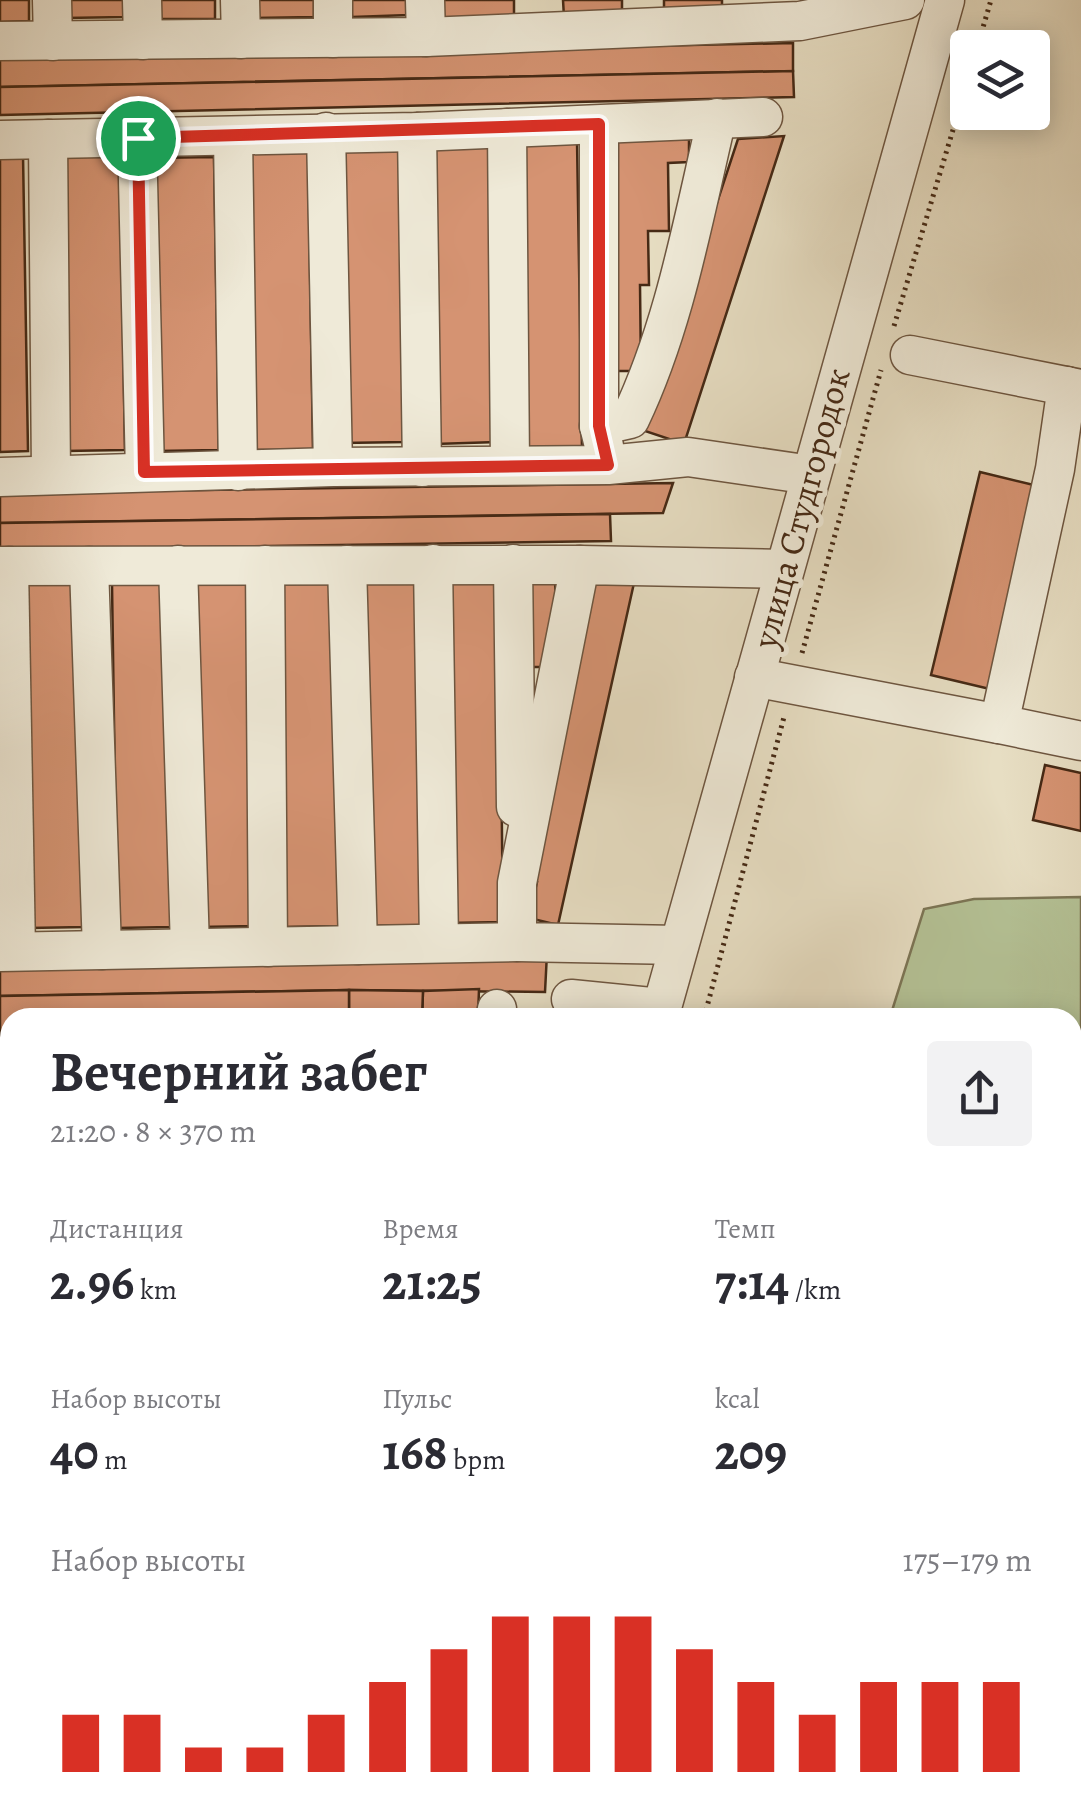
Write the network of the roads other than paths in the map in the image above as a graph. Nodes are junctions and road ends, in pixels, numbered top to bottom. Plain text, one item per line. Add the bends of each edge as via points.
1 (52, 0) edge
2 (142, 0) edge
3 (240, 0) edge
4 (333, 0) edge
5 (926, 2) edge
6 (743, 12) edge
7 (651, 14) edge
8 (547, 16) edge
9 (426, 19) edge
10 (333, 38) junction
11 (241, 39) junction
12 (53, 40) junction
13 (143, 40) junction
14 (0, 41) edge
15 (717, 118) junction
16 (763, 118) dead end
17 (599, 124) junction
18 (507, 128) junction
19 (326, 132) junction
20 (417, 132) junction
21 (233, 136) junction
22 (138, 138) junction
23 (48, 139) junction
24 (0, 140) edge
25 (894, 352) road end
26 (1074, 387) edge
27 (599, 426) junction
28 (510, 465) junction
29 (608, 465) junction
30 (422, 466) junction
31 (333, 468) junction
32 (238, 471) junction
33 (144, 472) junction
34 (811, 475) junction
35 (0, 476) edge
36 (51, 476) junction
37 (433, 564) junction
38 (513, 564) junction
39 (580, 564) junction
40 (178, 565) junction
41 (265, 565) junction
42 (347, 565) junction
43 (5, 566) edge
44 (89, 566) junction
45 (784, 569) junction
46 (754, 676) junction
47 (1000, 724) junction
48 (1081, 741) edge
49 (517, 883) junction
50 (517, 942) junction
51 (439, 943) junction
52 (358, 945) junction
53 (268, 946) junction
54 (679, 946) junction
55 (190, 948) junction
56 (102, 950) junction
57 (8, 952) edge
58 (571, 999) dead end
59 (628, 1008) edge
60 (661, 1008) edge

1 - 12 street
2 - 13 street
3 - 11 street
4 - 10 street
5 - 6 street via 800,20
5 - 34 street, улица Студгородок
6 - 7 street
7 - 8 street
8 - 9 street
9 - 10 street
10 - 11 street
11 - 13 street
12 - 13 street
12 - 14 street
15 - 16 street
15 - 17 street
15 - 27 street via 676,293 647,383 630,419
17 - 18 street
17 - 27 street
18 - 20 street
18 - 28 street
19 - 20 street
19 - 21 street
19 - 31 street
20 - 30 street
21 - 22 street
21 - 32 street
22 - 23 street
22 - 33 street
23 - 24 street
23 - 36 street
25 - 26 street
26 - 47 street
27 - 29 street
28 - 29 street
28 - 30 street
29 - 34 street via 688,457
30 - 31 street
31 - 32 street
32 - 33 street
33 - 36 street
34 - 45 street, улица Студгородок
35 - 36 street
37 - 38 street
37 - 42 street
37 - 51 street
38 - 39 street
38 - 49 street
39 - 45 street
39 - 49 street
40 - 41 street
40 - 44 street
40 - 55 street
41 - 42 street
41 - 53 street
42 - 52 street
43 - 44 street
43 - 57 street
44 - 56 street
45 - 46 street, улица Студгородок
46 - 47 street
46 - 54 street, улица Студгородок
47 - 48 street
49 - 50 street
50 - 51 street
50 - 54 street
51 - 52 street
52 - 53 street
53 - 55 street
54 - 60 street, улица Студгородок
55 - 56 street
56 - 57 street
58 - 59 street

